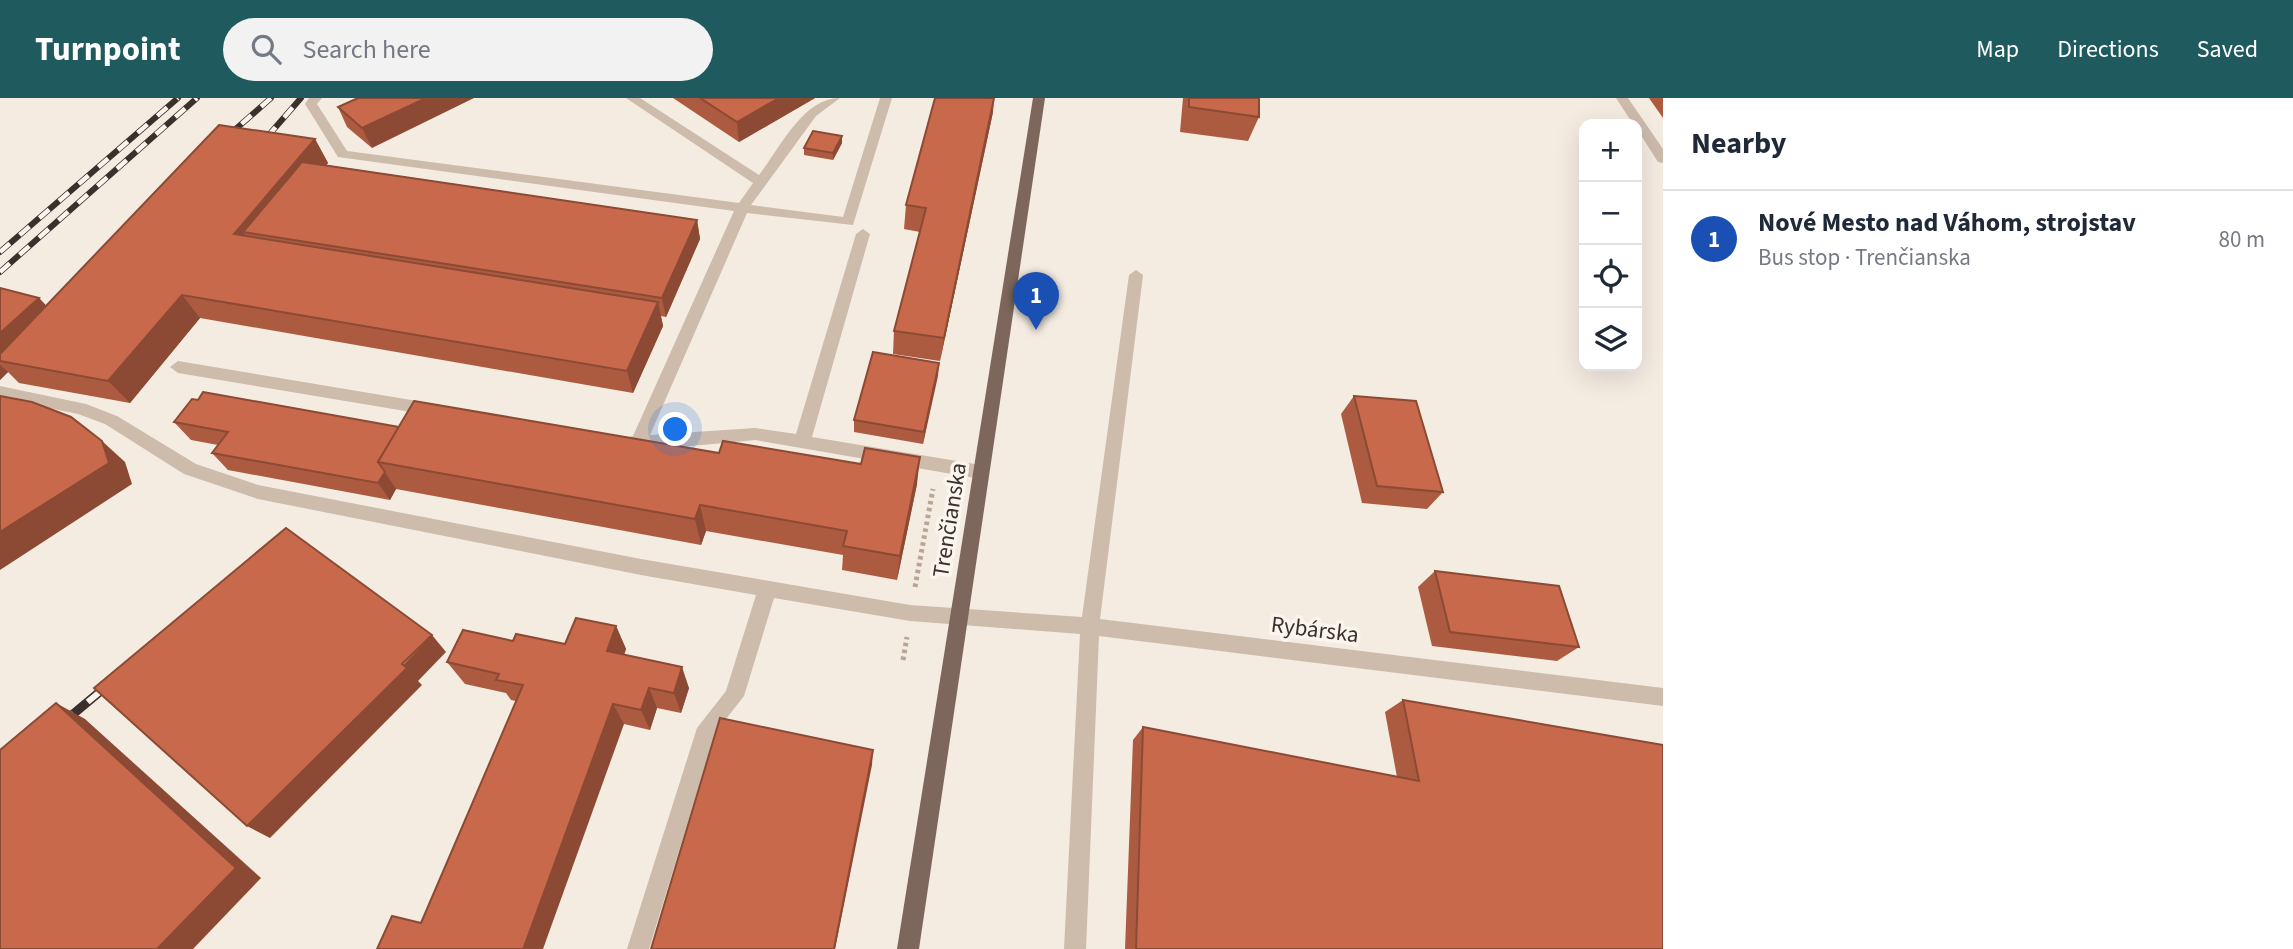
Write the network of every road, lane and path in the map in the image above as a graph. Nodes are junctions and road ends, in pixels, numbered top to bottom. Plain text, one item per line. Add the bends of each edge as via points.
1 (316, 98) edge
2 (632, 98) edge
3 (834, 98) edge
4 (886, 98) edge
5 (1039, 98) edge
6 (1622, 98) edge
7 (1663, 159) edge
8 (761, 182) junction
9 (742, 208) junction
10 (863, 234) dead end
11 (1136, 275) dead end
12 (178, 368) dead end
13 (0, 392) edge
14 (448, 412) edge
15 (610, 439) edge
16 (802, 442) junction
17 (638, 444) junction
18 (945, 466) junction
19 (981, 472) junction
20 (768, 589) junction
21 (910, 613) junction
22 (959, 617) junction
23 (1090, 626) junction
24 (903, 660) dead end
25 (1663, 697) edge
26 (638, 949) edge
27 (908, 949) edge
28 (1075, 949) edge

1 - 9 lane via 311,104 343,154
2 - 8 lane
3 - 8 lane via 812,113
4 - 9 lane via 848,222
5 - 19 main road, Trenčianska
6 - 7 lane
8 - 9 lane
9 - 17 lane
10 - 16 lane
11 - 23 lane
12 - 14 lane
13 - 20 lane, Rybárska via 111,419 190,469 258,492
15 - 17 lane
16 - 17 lane via 755,434
16 - 18 lane
18 - 19 lane
18 - 21 path via 934,486
19 - 22 main road, Trenčianska
20 - 21 lane, Rybárska
20 - 26 lane via 734,696 707,728
21 - 22 lane, Rybárska
21 - 24 path
22 - 23 lane, Rybárska
22 - 27 main road, Trenčianska
23 - 25 lane, Rybárska
23 - 28 lane

